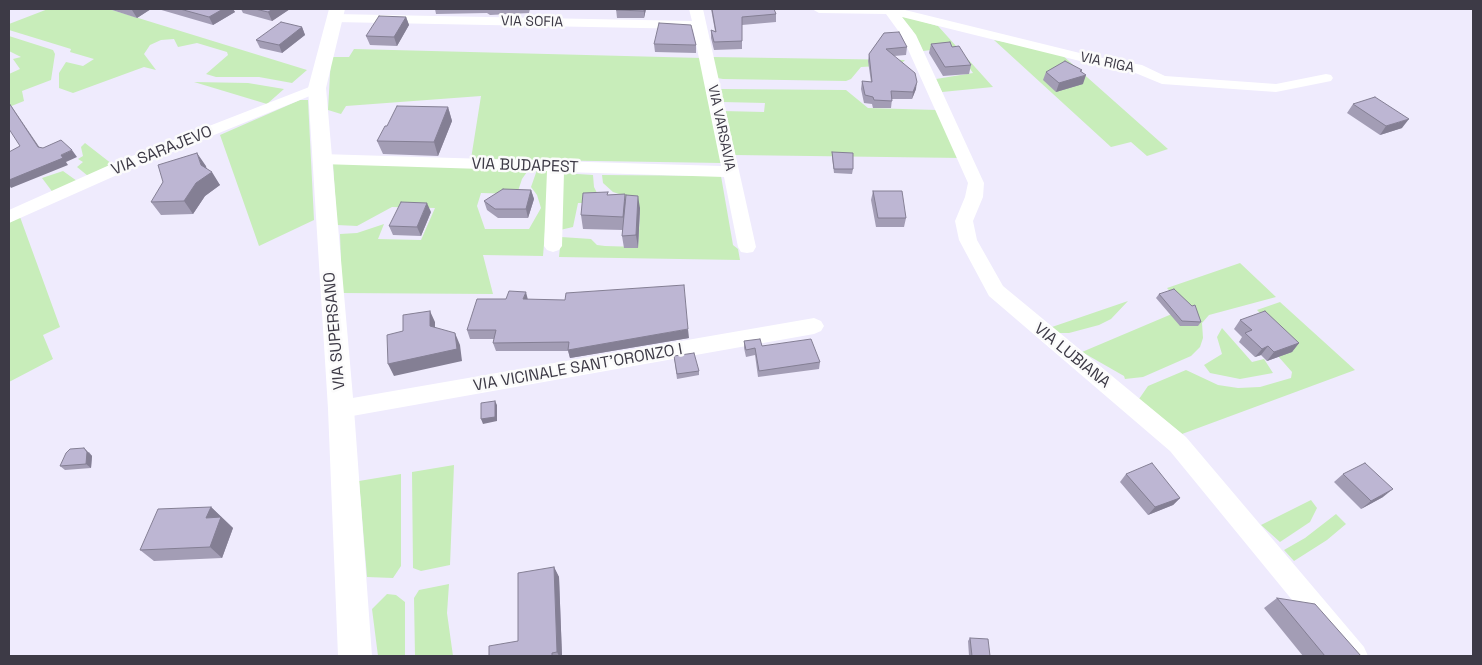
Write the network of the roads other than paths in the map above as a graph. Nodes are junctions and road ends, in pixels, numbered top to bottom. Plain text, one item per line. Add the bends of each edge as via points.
1 (696, 9) edge
2 (819, 9) edge
3 (889, 10) edge
4 (336, 14) edge
5 (700, 25) junction
6 (1326, 78) dead end
7 (317, 88) junction
8 (321, 159) junction
9 (556, 167) junction
10 (730, 172) junction
11 (10, 215) edge
12 (553, 246) dead end
13 (746, 247) dead end
14 (814, 326) dead end
15 (341, 410) junction
16 (355, 656) edge
17 (1355, 656) edge

1 - 5 street, VIA VARSAVIA
2 - 3 street, VIA RIGA
3 - 6 street, VIA RIGA via 1137,68 1162,80 1276,88
3 - 17 street, VIA LUBIANA via 909,35 976,183 964,221 968,240 996,290 1178,444
4 - 5 street, VIA SOFIA
4 - 7 street, VIA SUPERSANO
5 - 10 street, VIA VARSAVIA
7 - 8 street, VIA SUPERSANO
7 - 11 street, VIA SARAJEVO
8 - 9 street, VIA BUDAPEST
8 - 15 street, VIA SUPERSANO
9 - 10 street, VIA BUDAPEST
9 - 12 street
10 - 13 street, VIA VARSAVIA
14 - 15 street, VIA VICINALE SANT'ORONZO I
15 - 16 street, VIA SUPERSANO

